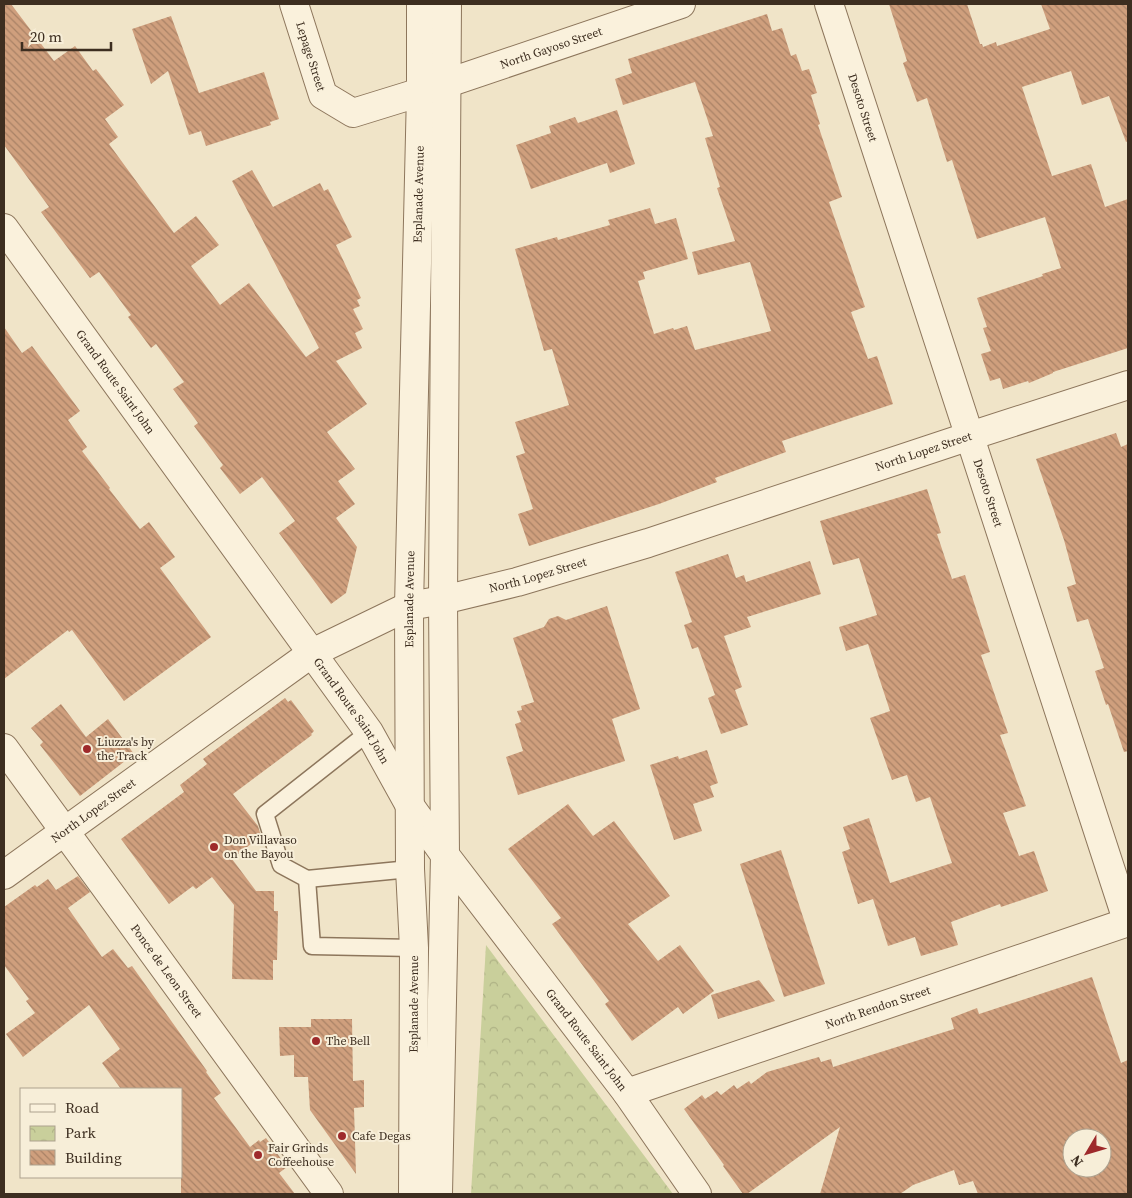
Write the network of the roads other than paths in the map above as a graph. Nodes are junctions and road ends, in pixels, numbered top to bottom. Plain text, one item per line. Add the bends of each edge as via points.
1 (294, 4) edge
2 (421, 4) edge
3 (447, 4) edge
4 (681, 4) edge
5 (829, 4) edge
6 (446, 83) junction
7 (421, 92) junction
8 (4, 228) edge
9 (1128, 385) edge
10 (970, 436) junction
11 (443, 600) junction
12 (408, 606) junction
13 (312, 653) junction
14 (369, 732) junction
15 (4, 748) edge
16 (410, 806) junction
17 (64, 831) junction
18 (445, 855) junction
19 (410, 869) junction
20 (4, 875) edge
21 (307, 879) junction
22 (1128, 922) edge
23 (414, 948) junction
24 (626, 1094) junction
25 (329, 1194) edge
26 (413, 1194) edge
27 (438, 1194) edge
28 (697, 1194) edge

1 - 7 street, Lepage Street via 323,95 353,113
2 - 7 street, Esplanade Avenue
3 - 6 street
4 - 6 street, North Gayoso Street
5 - 10 street, Desoto Street
6 - 7 street, North Gayoso Street
6 - 11 street
7 - 12 street, Esplanade Avenue
8 - 13 street, Grand Route Saint John
9 - 10 street, North Lopez Street
10 - 11 street, North Lopez Street via 648,543
10 - 22 street, Desoto Street
11 - 12 street, North Lopez Street
11 - 18 street
12 - 13 street, North Lopez Street
12 - 16 street, Esplanade Avenue
13 - 14 street, Grand Route Saint John
13 - 17 street, North Lopez Street
14 - 16 street, Grand Route Saint John
14 - 21 lane via 265,814 281,865
15 - 17 street, Ponce de Leon Street
16 - 18 street, Grand Route Saint John
16 - 19 street, Esplanade Avenue
17 - 20 street, North Lopez Street
17 - 25 street, Ponce de Leon Street
18 - 24 street, Grand Route Saint John
18 - 27 street
19 - 21 lane
19 - 23 street, Esplanade Avenue
21 - 23 lane via 312,946
22 - 24 street, North Rendon Street
23 - 26 street, Esplanade Avenue
24 - 28 street, Grand Route Saint John

